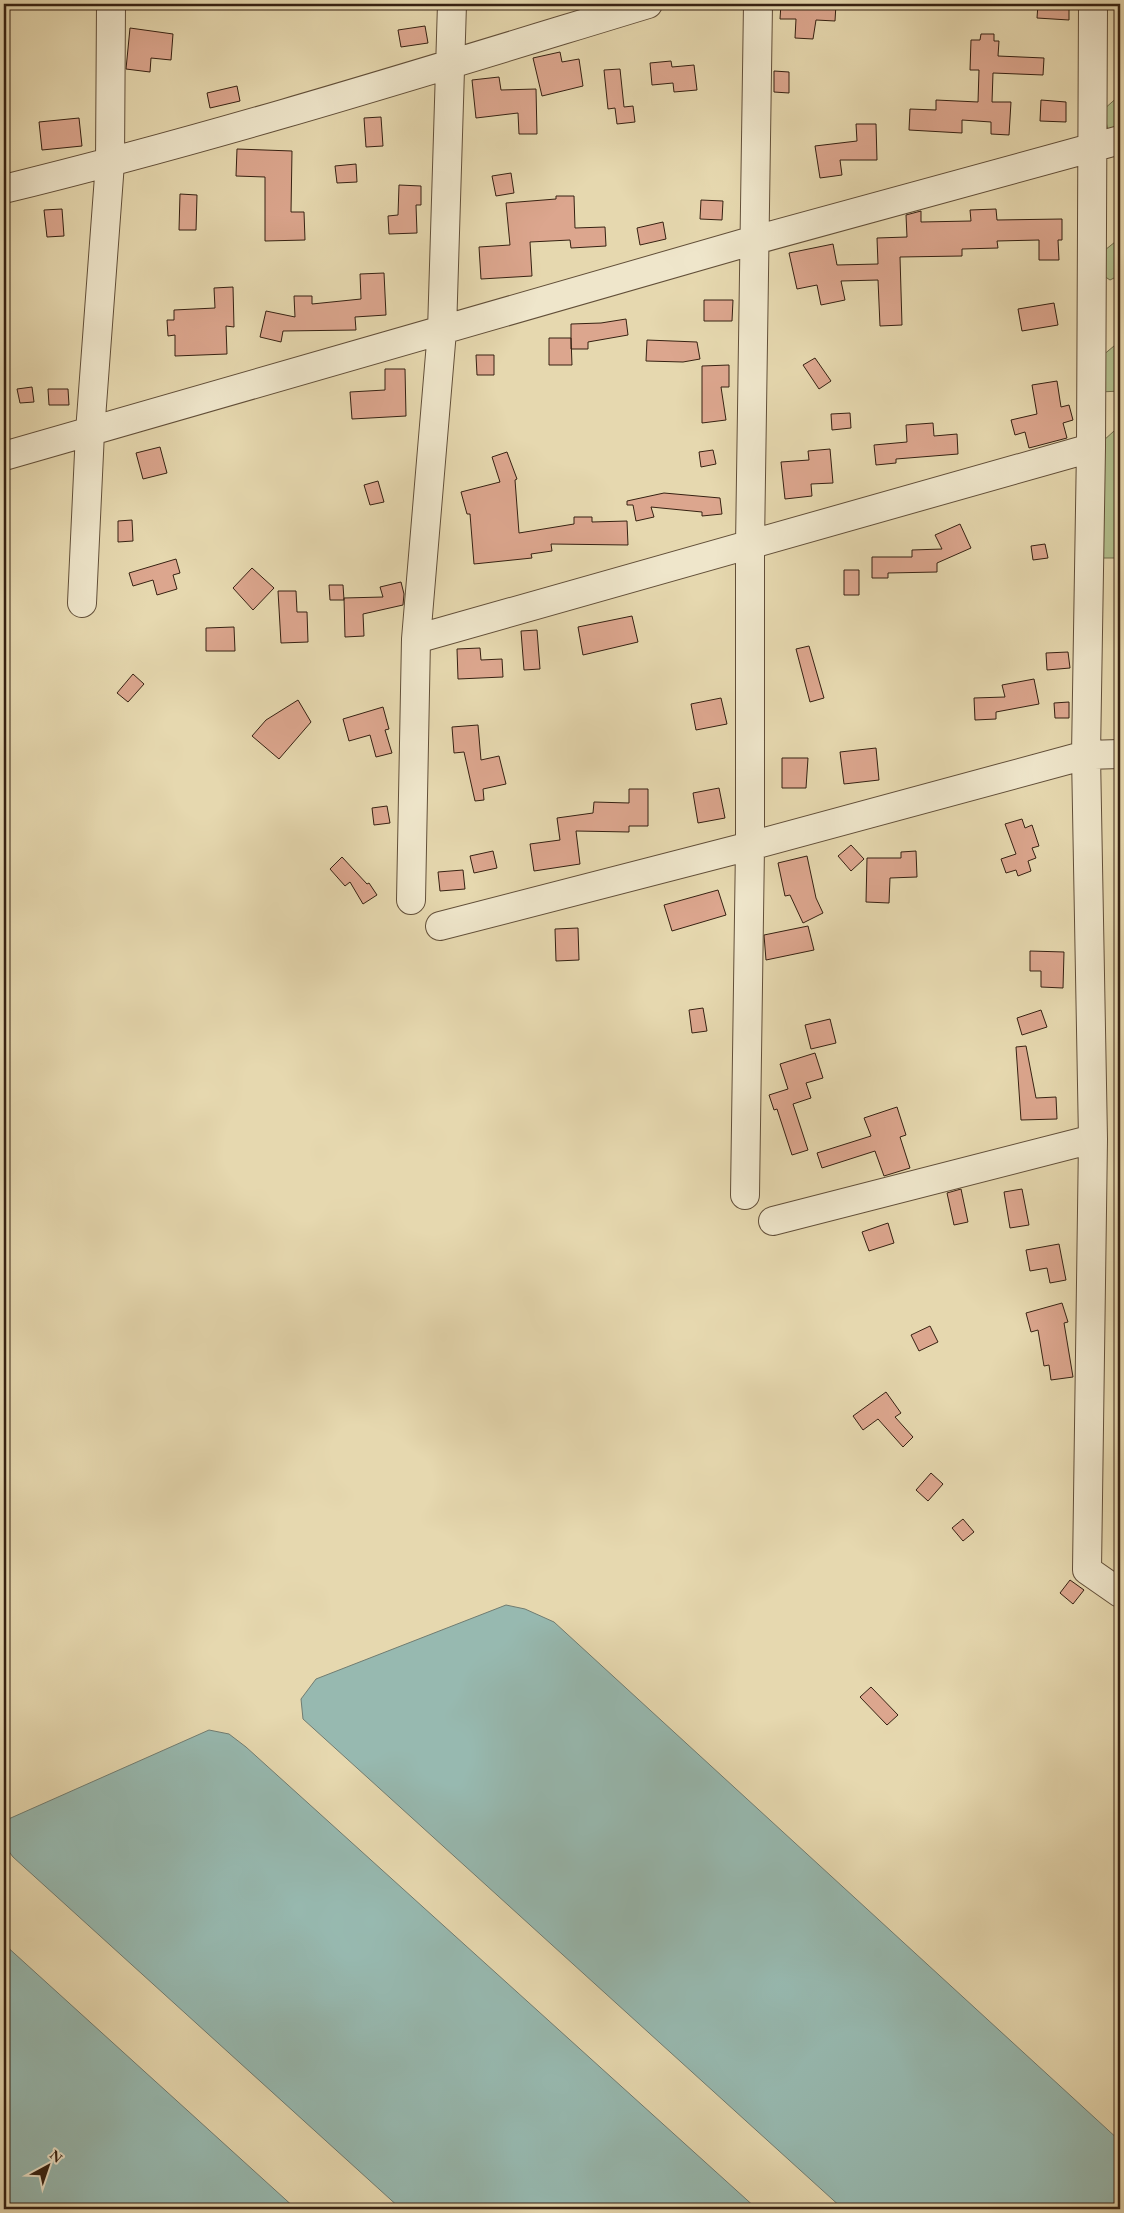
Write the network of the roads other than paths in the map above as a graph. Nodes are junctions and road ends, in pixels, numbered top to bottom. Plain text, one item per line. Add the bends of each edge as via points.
1 (111, 4) edge
2 (452, 4) edge
3 (648, 4) edge
4 (758, 4) edge
5 (1093, 4) edge
6 (449, 65) junction
7 (1120, 140) edge
8 (1092, 148) junction
9 (110, 163) junction
10 (4, 189) edge
11 (755, 240) junction
12 (442, 331) junction
13 (90, 432) junction
14 (1092, 448) junction
15 (4, 456) edge
16 (750, 545) junction
17 (82, 603) dead end
18 (416, 639) junction
19 (1120, 754) edge
20 (1086, 755) junction
21 (750, 846) junction
22 (410, 900) dead end
23 (440, 926) dead end
24 (1093, 1139) junction
25 (745, 1196) dead end
26 (773, 1221) dead end
27 (1120, 1593) edge

1 - 9 street
2 - 6 street
3 - 6 street
4 - 11 street
5 - 8 street
6 - 9 street
6 - 12 street
7 - 8 street
8 - 11 street
8 - 14 street
9 - 10 street
9 - 13 street
11 - 12 street
11 - 16 street
12 - 13 street
12 - 18 street
13 - 15 street
13 - 17 street
14 - 16 street
14 - 20 street
16 - 18 street
16 - 21 street
18 - 22 street
19 - 20 street
20 - 21 street
20 - 24 street
21 - 23 street
21 - 25 street
24 - 26 street
24 - 27 street via 1088,1570

